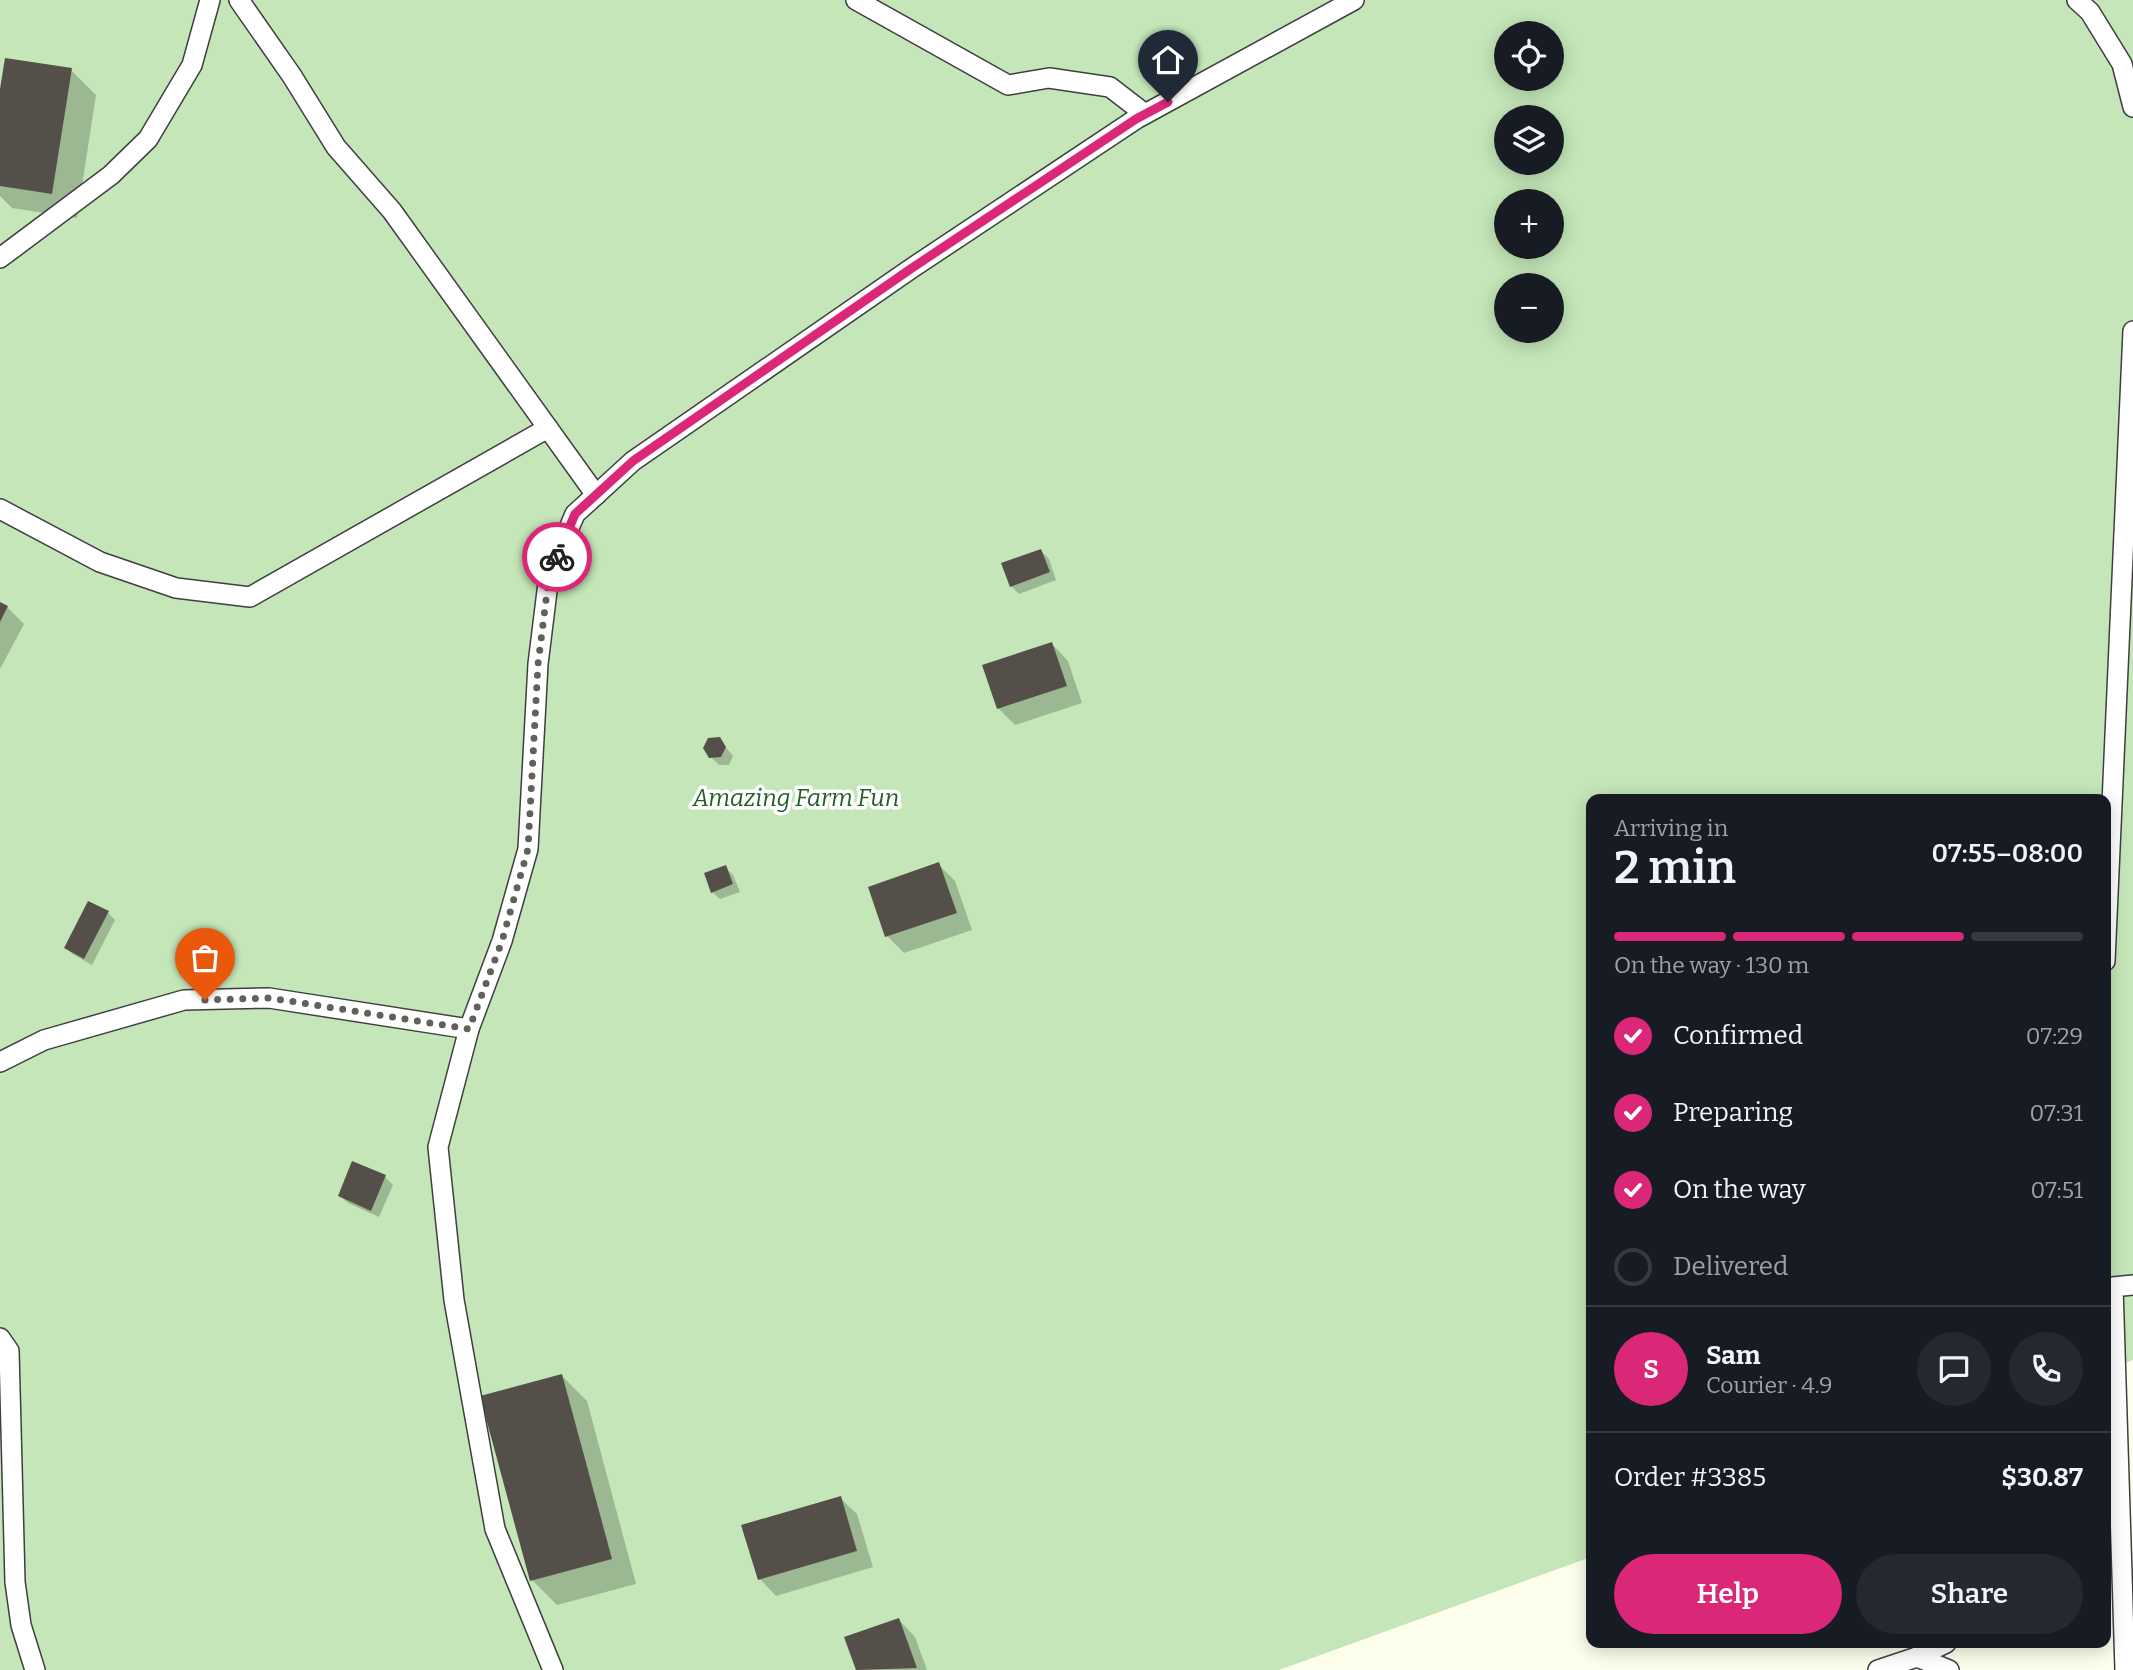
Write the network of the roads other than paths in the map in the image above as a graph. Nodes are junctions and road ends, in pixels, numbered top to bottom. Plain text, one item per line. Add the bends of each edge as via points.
1 (210, 0) edge
2 (239, 0) edge
3 (856, 0) edge
4 (1354, 0) edge
5 (2077, 0) edge
6 (2133, 107) edge
7 (1145, 114) junction
8 (0, 258) edge
9 (2133, 331) edge
10 (548, 428) junction
11 (596, 495) junction
12 (0, 509) edge
13 (2111, 826) edge
14 (469, 1029) junction
15 (0, 1062) edge
16 (2111, 1280) edge
17 (2133, 1286) edge
18 (0, 1338) edge
19 (2111, 1418) edge
20 (2113, 1556) edge
21 (1935, 1648) edge
22 (1916, 1657) junction
23 (35, 1670) edge
24 (553, 1670) edge
25 (1878, 1670) edge
26 (1949, 1670) edge
27 (2125, 1670) edge

1 - 8 lane via 192,65 148,139 111,175
2 - 10 lane via 336,147 392,211
3 - 7 lane via 1008,85 1049,78 1110,87
4 - 7 lane
5 - 6 lane via 2090,12 2122,64
7 - 11 lane via 699,414 633,461
9 - 13 lane
10 - 11 lane
10 - 12 lane via 250,597 176,588 100,562
11 - 14 lane via 575,514 549,576 538,664 528,849 502,941
14 - 15 lane via 270,998 184,1000 44,1040
14 - 24 lane via 438,1147 454,1300 495,1529
16 - 17 lane
18 - 23 lane via 9,1351 15,1582 21,1625
19 - 20 lane
20 - 27 lane
21 - 22 lane
22 - 25 lane
22 - 26 lane

